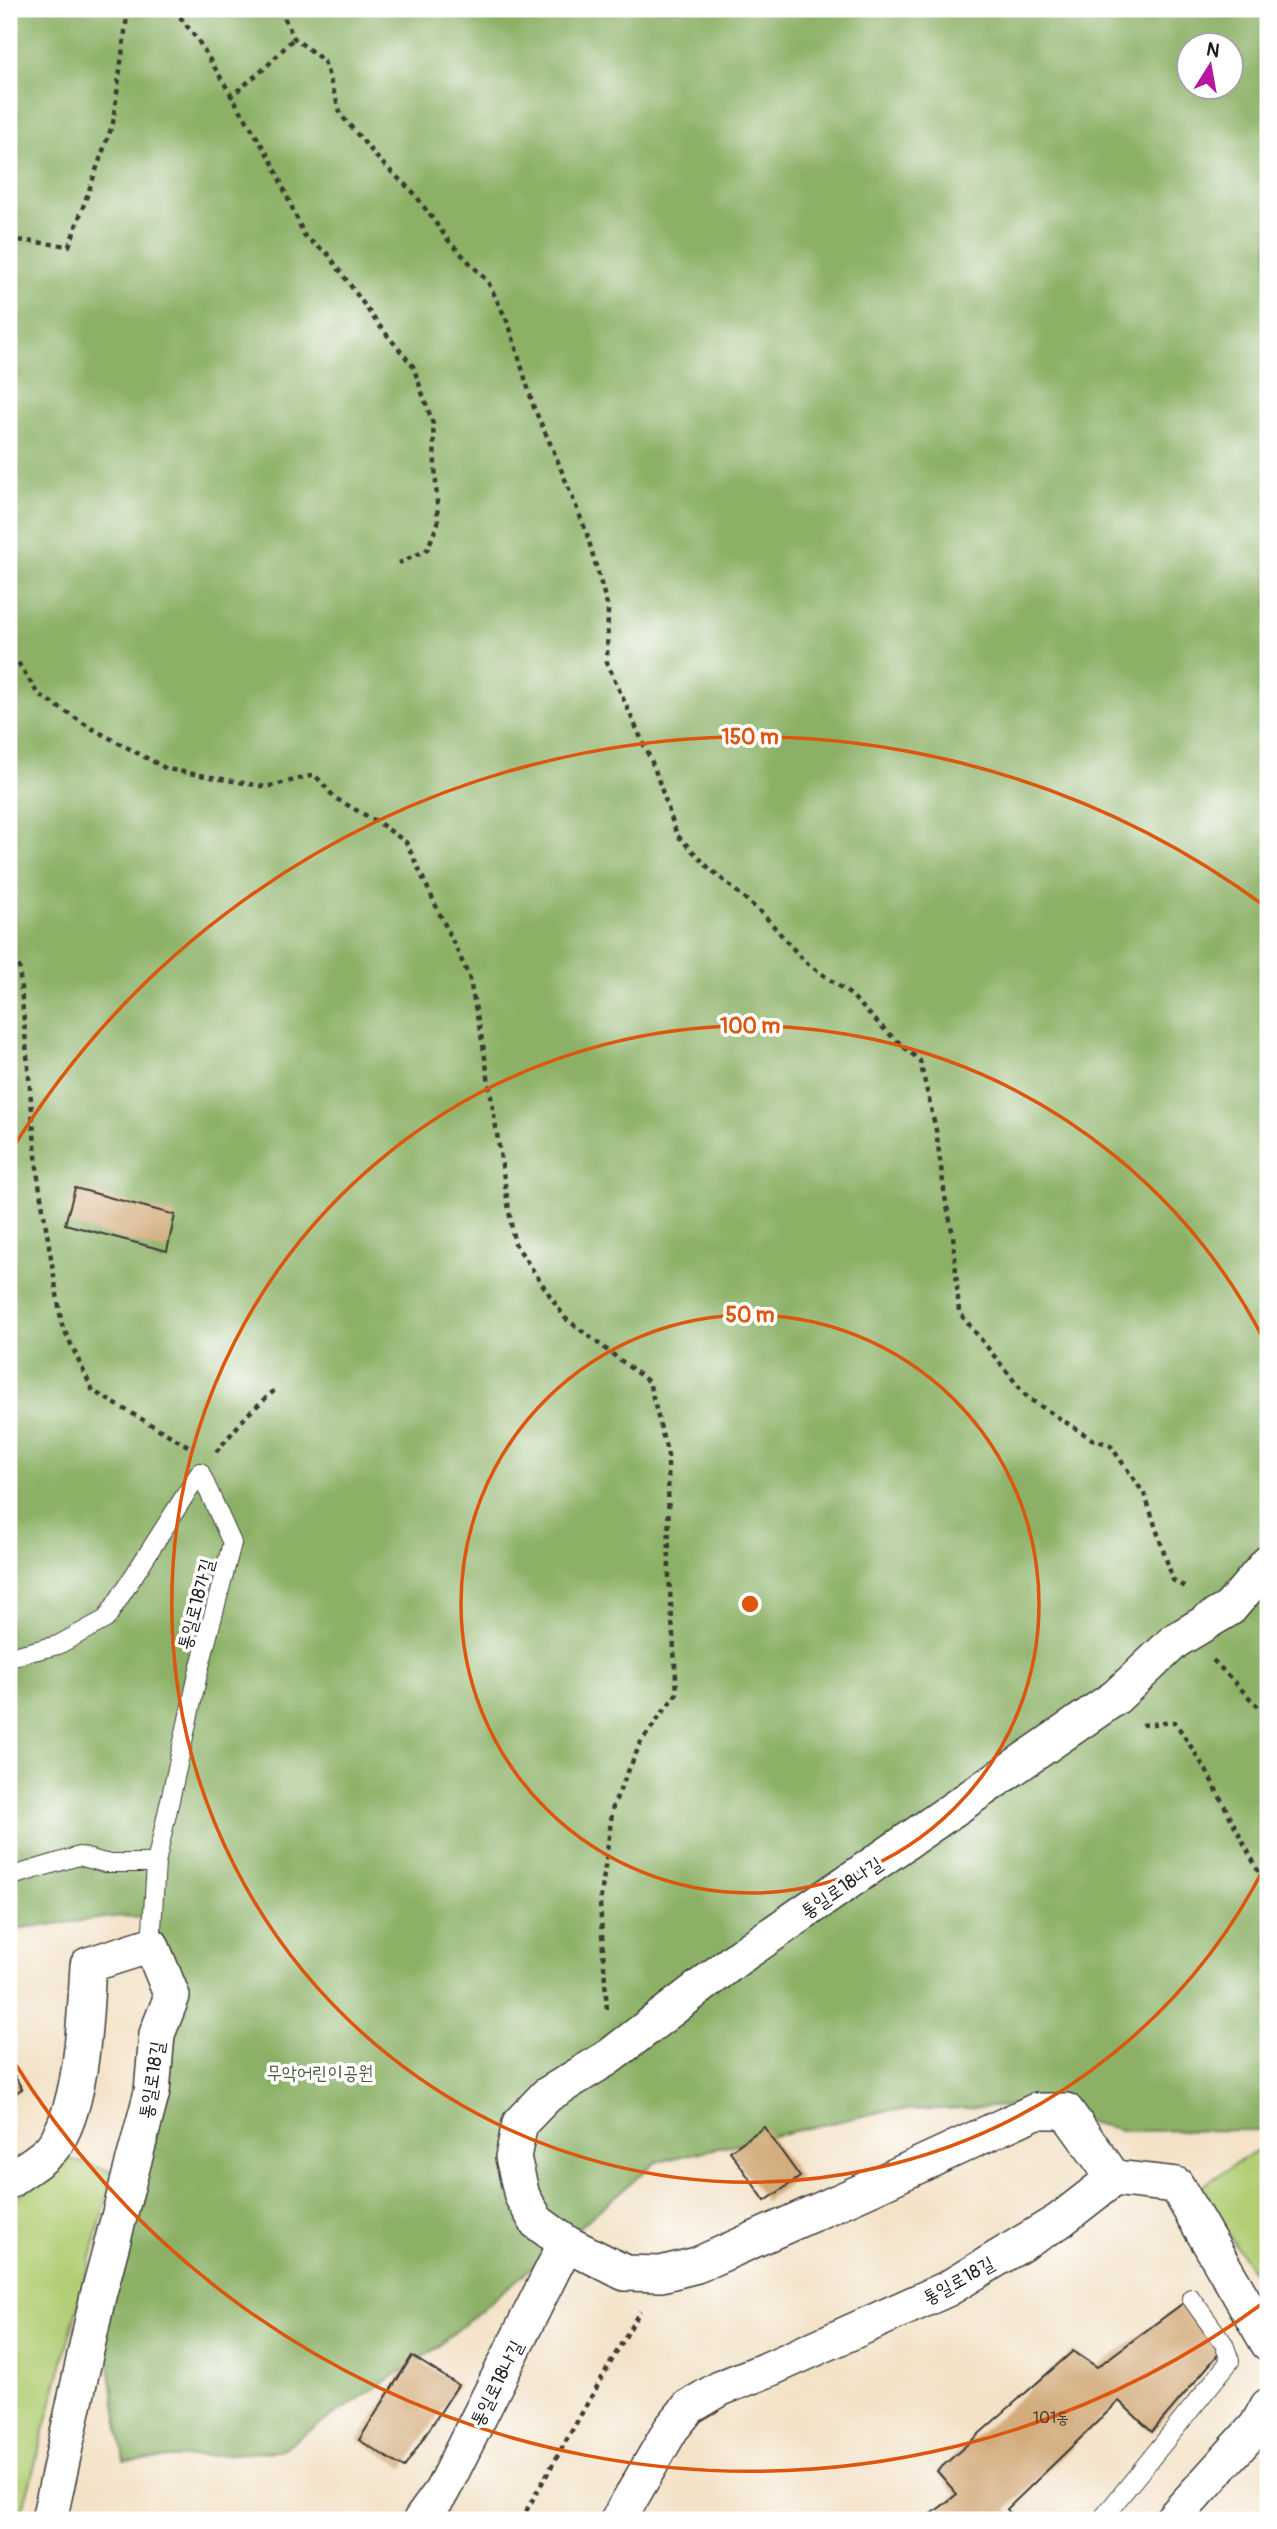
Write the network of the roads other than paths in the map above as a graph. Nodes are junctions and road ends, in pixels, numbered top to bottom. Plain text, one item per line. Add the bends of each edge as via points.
1 (1268, 1563) edge
2 (9, 1657) edge
3 (156, 1863) junction
4 (9, 1877) edge
5 (152, 1945) junction
6 (1114, 2178) junction
7 (9, 2181) edge
8 (566, 2243) junction
9 (1191, 2298) dead end
10 (1268, 2343) edge
11 (1268, 2406) edge
12 (49, 2520) edge
13 (421, 2520) edge
14 (618, 2520) edge
15 (1101, 2520) edge
16 (1172, 2520) edge

1 - 8 street, 통일로18나길 via 1230,1608 1175,1641 1116,1697 739,1957 609,2057 547,2095 520,2123 513,2157 522,2196 537,2222
2 - 3 lane, 통일로18가길 via 58,1645 106,1619 200,1472 232,1543
3 - 4 lane via 105,1863 79,1856
3 - 5 lane, 통일로18가길
5 - 7 street via 88,1965 82,2055 65,2128 51,2151
5 - 12 street, 통일로18길 via 172,1996 158,2034 152,2092 98,2297
6 - 8 street, 통일로18나길 via 1066,2111 1036,2111 697,2265 661,2274 625,2273
6 - 10 street via 1175,2185
6 - 14 street, 통일로18길 via 1059,2221 947,2289 721,2388 689,2407 671,2429
8 - 13 street, 통일로18나길 via 442,2491
9 - 15 lane via 1224,2344 1230,2361
11 - 16 street via 1257,2426

